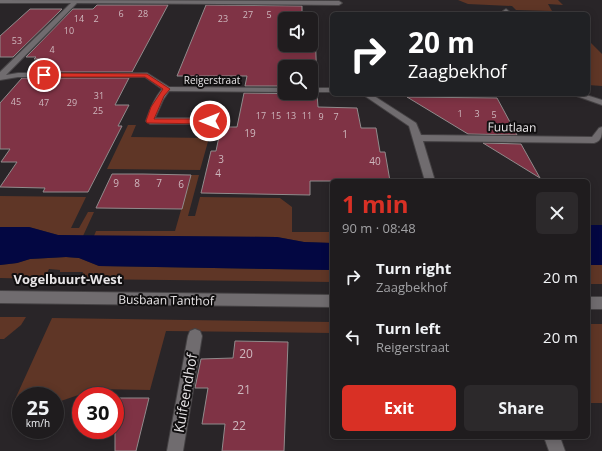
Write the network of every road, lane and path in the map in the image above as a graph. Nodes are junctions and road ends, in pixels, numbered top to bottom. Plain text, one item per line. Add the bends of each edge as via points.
1 (0, 1) edge
2 (20, 1) edge
3 (76, 1) junction
4 (339, 4) edge
5 (0, 77) edge
6 (167, 89) junction
7 (278, 90) edge
8 (318, 90) edge
9 (330, 90) edge
10 (369, 96) edge
11 (581, 96) edge
12 (602, 103) edge
13 (210, 121) dead end
14 (602, 130) edge
15 (418, 138) junction
16 (429, 179) edge
17 (0, 298) edge
18 (330, 301) edge
19 (590, 303) edge
20 (602, 303) edge
21 (195, 336) dead end
22 (553, 439) edge
23 (175, 451) edge
24 (557, 451) edge

1 - 2 street
2 - 3 street
3 - 4 street
3 - 5 street, Reigerstraat
5 - 6 street, Reigerstraat via 147,75
6 - 7 street, Reigerstraat
6 - 13 street via 158,101 150,121
8 - 9 street
10 - 15 street via 413,125
11 - 12 street
14 - 15 street, Fuutlaan via 594,140
15 - 16 street
17 - 18 street, Busbaan Tanthof
19 - 20 street
21 - 23 street, Kuifeendhof
22 - 24 street

